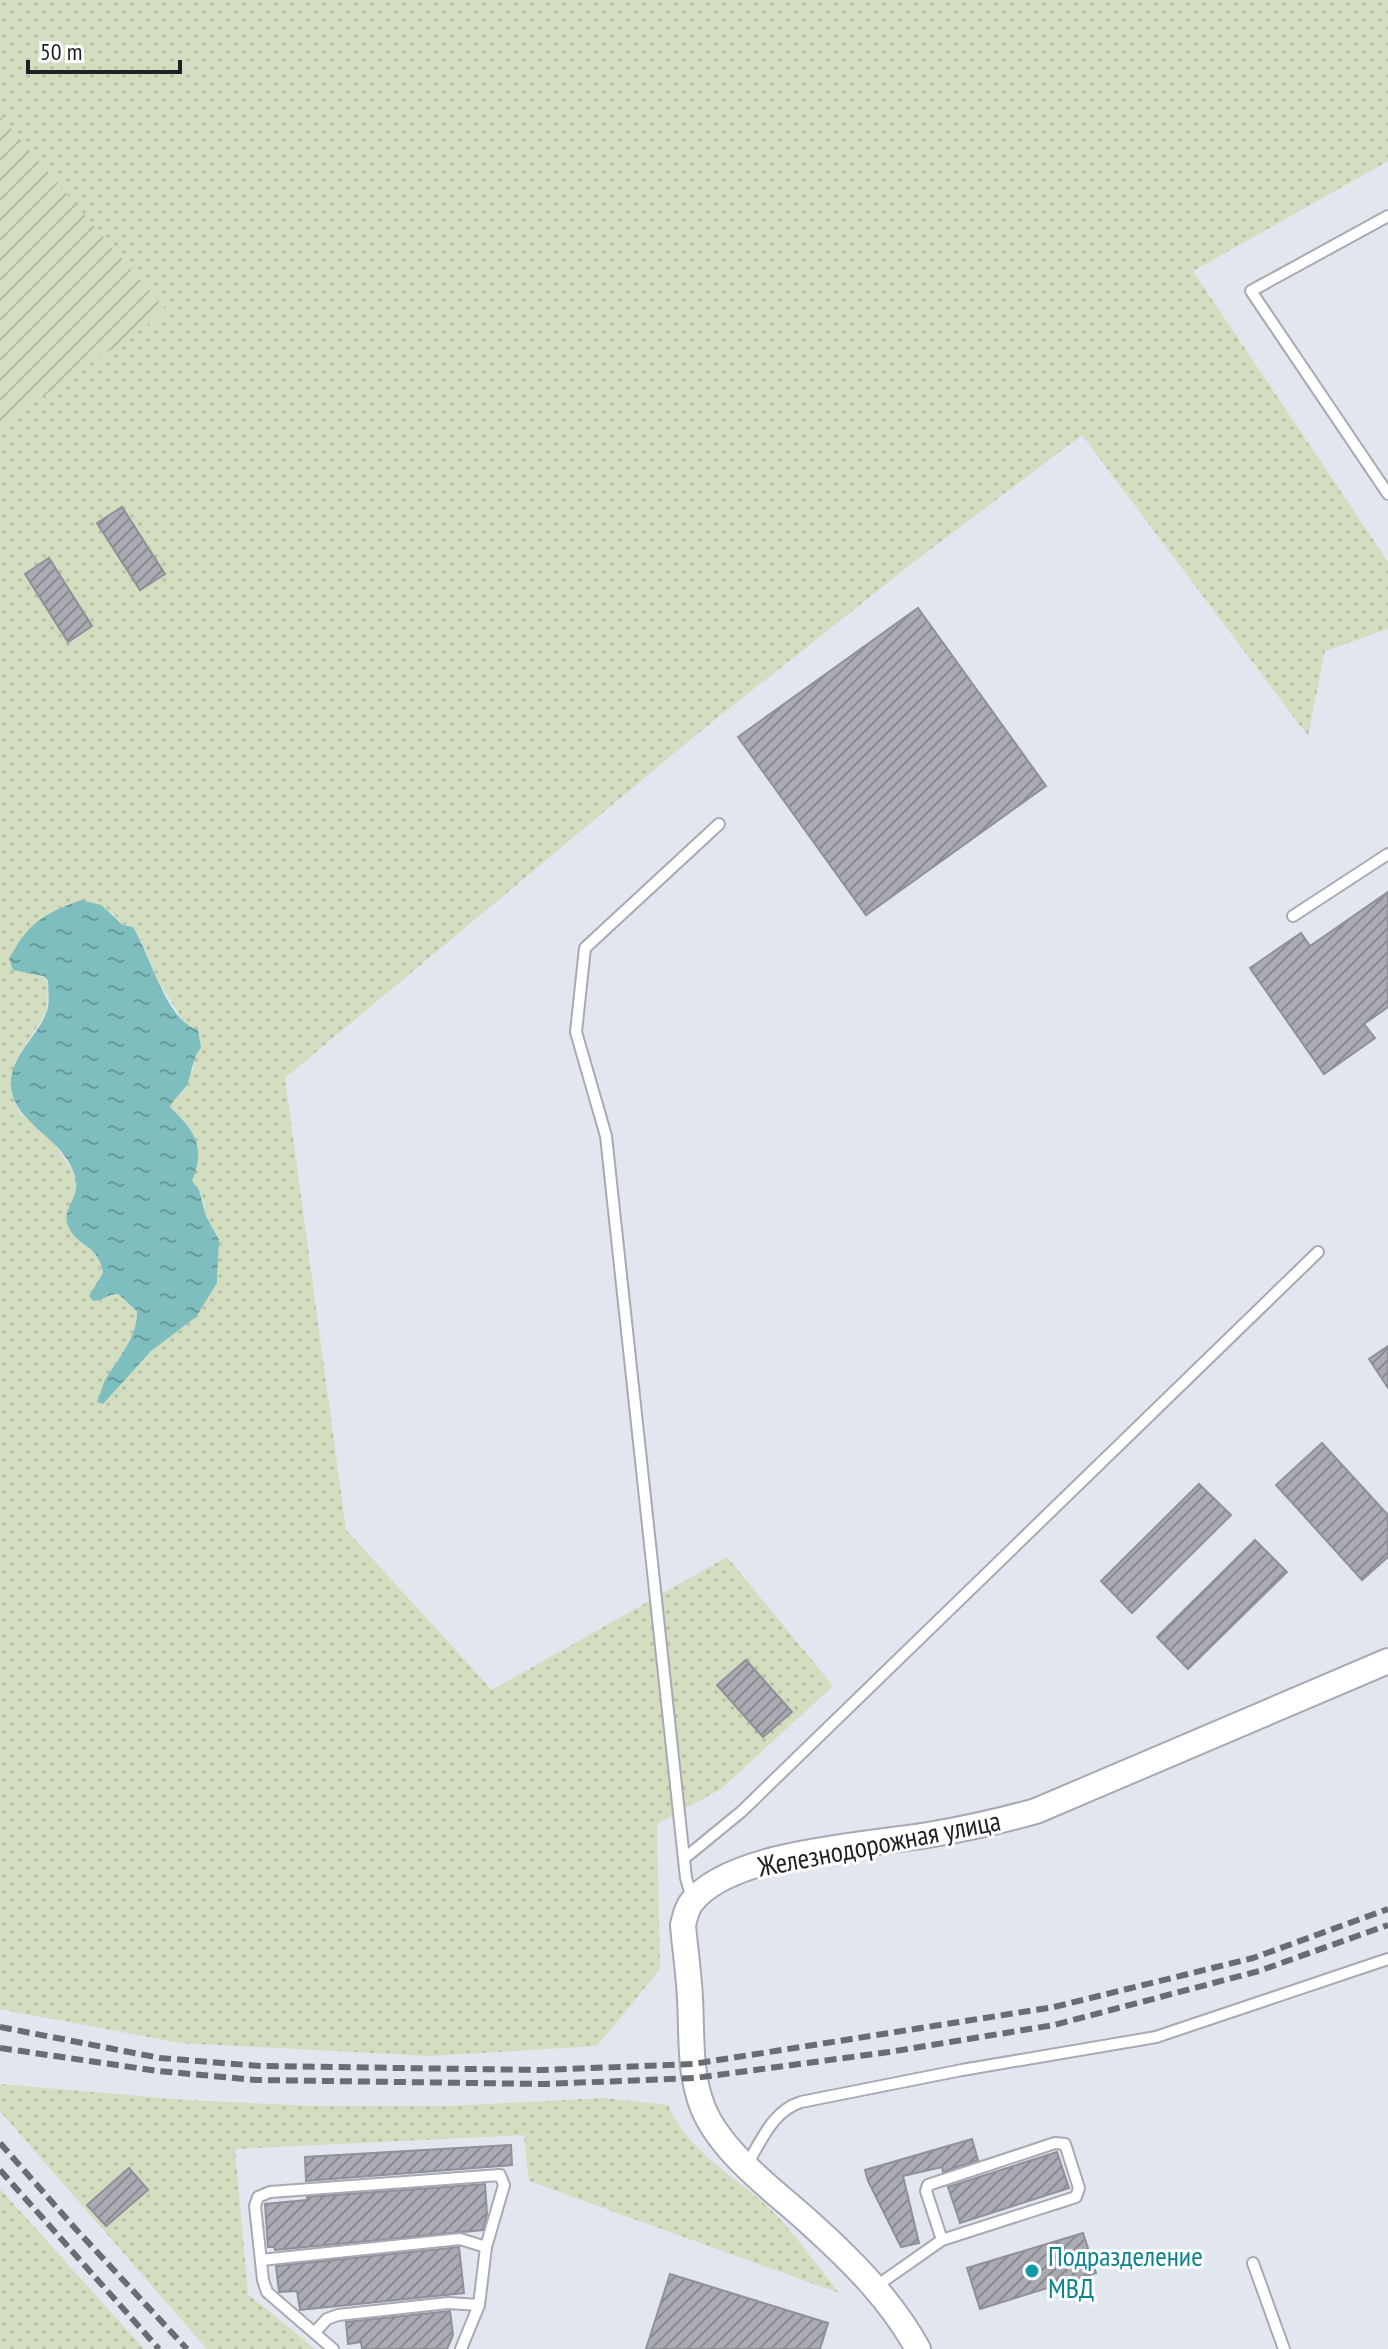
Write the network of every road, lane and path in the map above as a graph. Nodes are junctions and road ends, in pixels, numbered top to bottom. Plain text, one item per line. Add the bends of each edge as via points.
1 (1388, 216) edge
2 (1388, 494) edge
3 (719, 824) dead end
4 (1388, 854) edge
5 (1293, 916) dead end
6 (1318, 1252) dead end
7 (1388, 1661) edge
8 (686, 1857) junction
9 (692, 1900) junction
10 (1388, 1959) edge
11 (746, 2166) junction
12 (942, 2240) junction
13 (486, 2247) junction
14 (261, 2260) junction
15 (1253, 2263) dead end
16 (875, 2287) junction
17 (479, 2305) junction
18 (315, 2332) junction
19 (333, 2349) edge
20 (461, 2349) edge
21 (918, 2349) edge
22 (1284, 2349) edge

1 - 2 lane via 1251,291
3 - 8 lane via 585,948 576,1032 606,1136
4 - 5 lane
6 - 8 lane via 753,1801
7 - 9 street, Железнодорожная улица via 1036,1811 974,1828 800,1853 733,1873
8 - 9 lane
9 - 11 street via 683,1925 697,2093 711,2122
10 - 11 lane via 1156,2037 801,2102 774,2119
11 - 16 street
12 - 12 lane via 1076,2197 1079,2188 1065,2144 928,2185
12 - 16 lane
13 - 14 lane via 460,2239
13 - 14 lane via 504,2185 500,2175 262,2193 255,2206
13 - 17 lane
14 - 18 lane via 271,2297
15 - 22 lane
16 - 21 street
17 - 18 lane via 448,2303 338,2315
17 - 20 lane
18 - 19 lane

